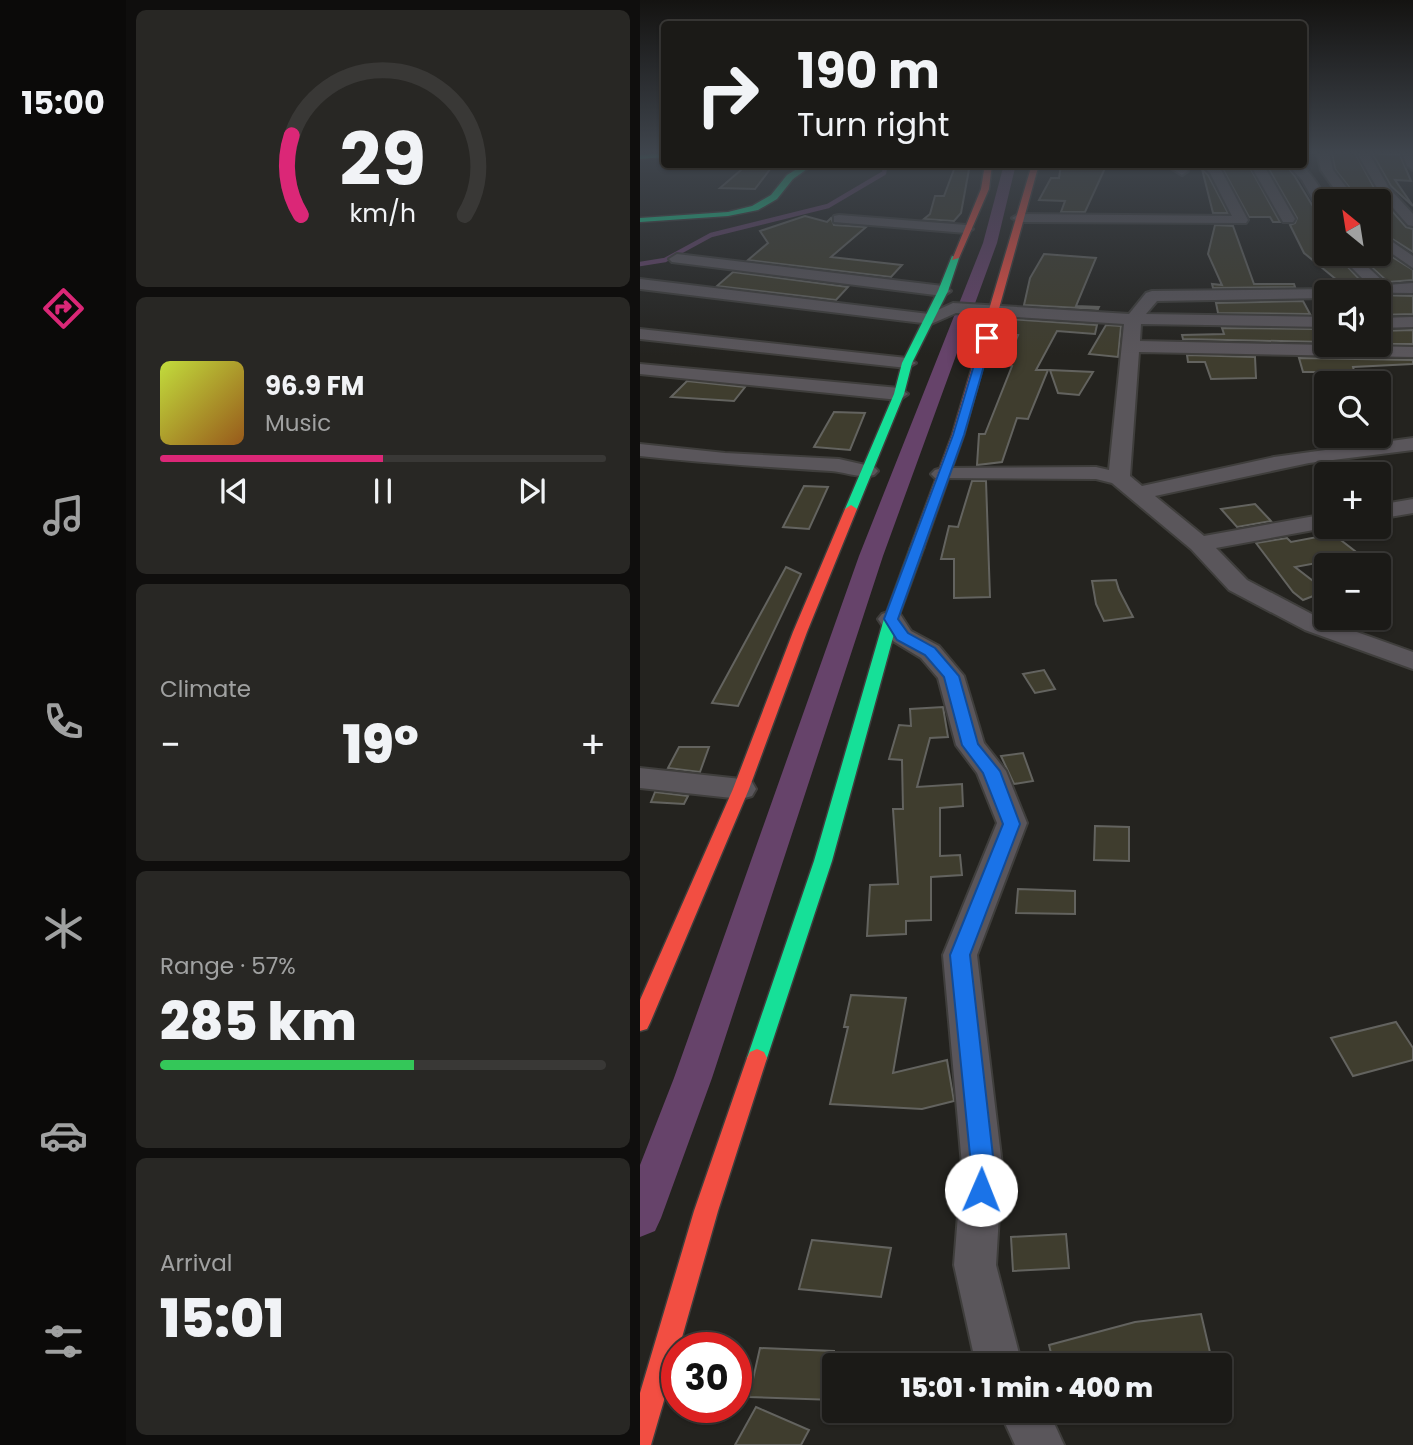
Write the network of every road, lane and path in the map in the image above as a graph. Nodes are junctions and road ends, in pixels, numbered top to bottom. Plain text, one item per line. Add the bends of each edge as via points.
1 (857, 220) edge
2 (970, 220) edge
3 (1022, 220) edge
4 (966, 229) junction
5 (1391, 246) edge
6 (677, 259) dead end
7 (1411, 261) edge
8 (1358, 266) edge
9 (1372, 280) edge
10 (640, 284) edge
11 (1412, 288) edge
12 (1391, 289) edge
13 (943, 291) junction
14 (1314, 293) edge
15 (994, 311) junction
16 (930, 319) junction
17 (1133, 319) junction
18 (1412, 321) edge
19 (1314, 322) edge
20 (1391, 322) edge
21 (640, 334) edge
22 (1131, 346) junction
23 (1412, 352) edge
24 (907, 363) junction
25 (640, 369) edge
26 (900, 394) junction
27 (1412, 444) edge
28 (640, 450) edge
29 (867, 471) junction
30 (942, 474) junction
31 (1119, 478) junction
32 (1138, 494) junction
33 (1412, 506) edge
34 (1391, 510) edge
35 (1314, 523) edge
36 (1199, 544) junction
37 (891, 619) junction
38 (1412, 661) edge
39 (640, 778) edge
40 (741, 789) junction
41 (640, 1023) edge
42 (996, 1353) edge
43 (1029, 1423) edge
44 (640, 1438) edge
45 (1040, 1445) edge

1 - 4 street
2 - 4 main road
3 - 15 main road
4 - 13 main road
5 - 7 street
6 - 13 street
8 - 9 street
10 - 16 street
11 - 12 street
13 - 16 main road
14 - 17 street via 1152,296
15 - 16 street via 953,308
15 - 17 street
15 - 30 main road
16 - 24 main road
17 - 19 street
17 - 22 street
18 - 20 street
21 - 24 street
22 - 23 street
22 - 31 street
24 - 26 main road
25 - 26 street
26 - 29 main road
27 - 32 street via 1235,470
28 - 29 street
29 - 40 main road
30 - 31 street via 1096,472
30 - 37 main road
31 - 32 street
32 - 36 street
33 - 34 street
35 - 36 street
36 - 38 street via 1238,585 1314,625
37 - 42 street via 902,636 930,652 951,676 970,745 991,771 1012,824 960,955 982,1165 975,1265
37 - 44 main road via 823,861 706,1211
39 - 40 street
40 - 41 main road
43 - 45 street

